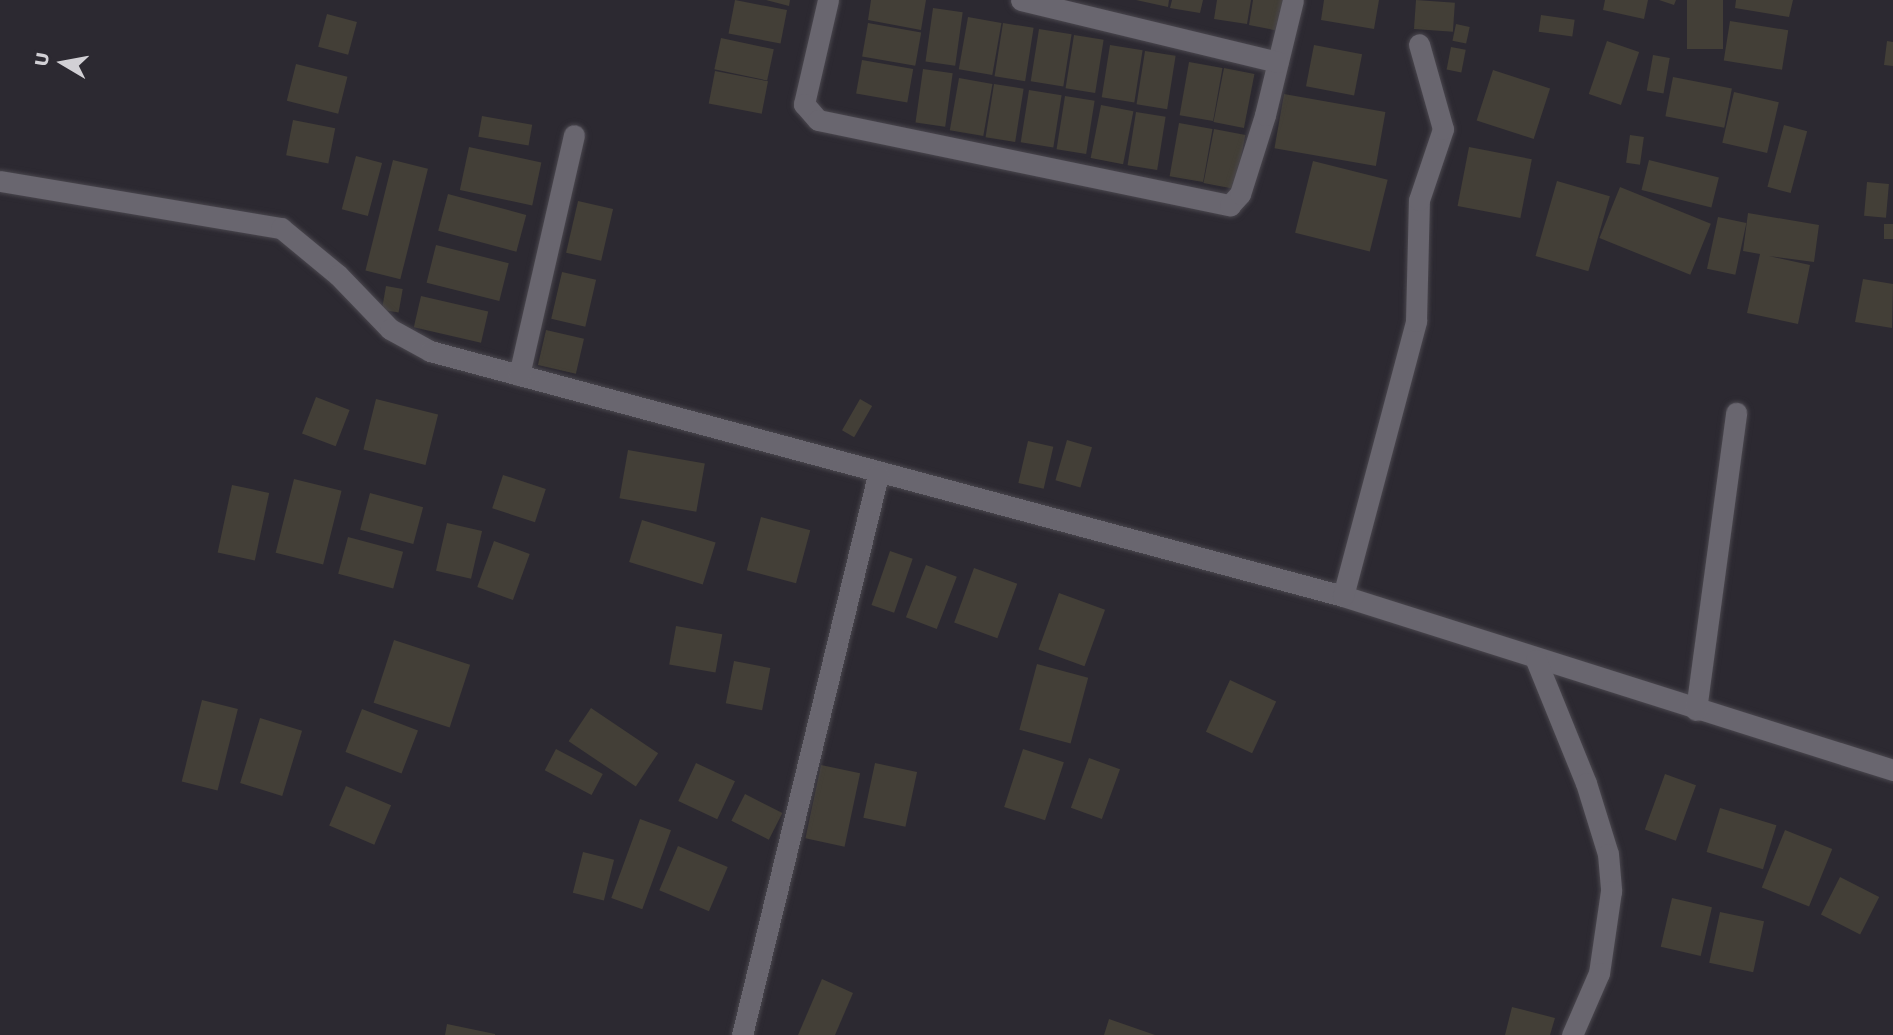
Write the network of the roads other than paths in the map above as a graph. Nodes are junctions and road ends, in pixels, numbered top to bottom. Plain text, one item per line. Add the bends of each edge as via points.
1 (828, 0) edge
2 (1021, 0) edge
3 (1293, 0) edge
4 (1419, 44) dead end
5 (1278, 62) junction
6 (574, 135) dead end
7 (0, 181) edge
8 (519, 375) junction
9 (1737, 413) dead end
10 (878, 475) junction
11 (1343, 596) junction
12 (1536, 660) junction
13 (1696, 710) junction
14 (1893, 771) edge
15 (742, 1035) edge
16 (1572, 1035) edge

1 - 5 street via 804,104 818,120 1230,205 1240,194
2 - 5 street
3 - 5 street
4 - 11 street via 1443,129 1419,201 1416,321
6 - 8 street
7 - 8 street via 281,229 413,345
8 - 10 street
9 - 13 street
10 - 11 street
10 - 15 street
11 - 12 street
12 - 13 street
12 - 16 street via 1586,783 1608,854 1611,891 1599,973
13 - 14 street

